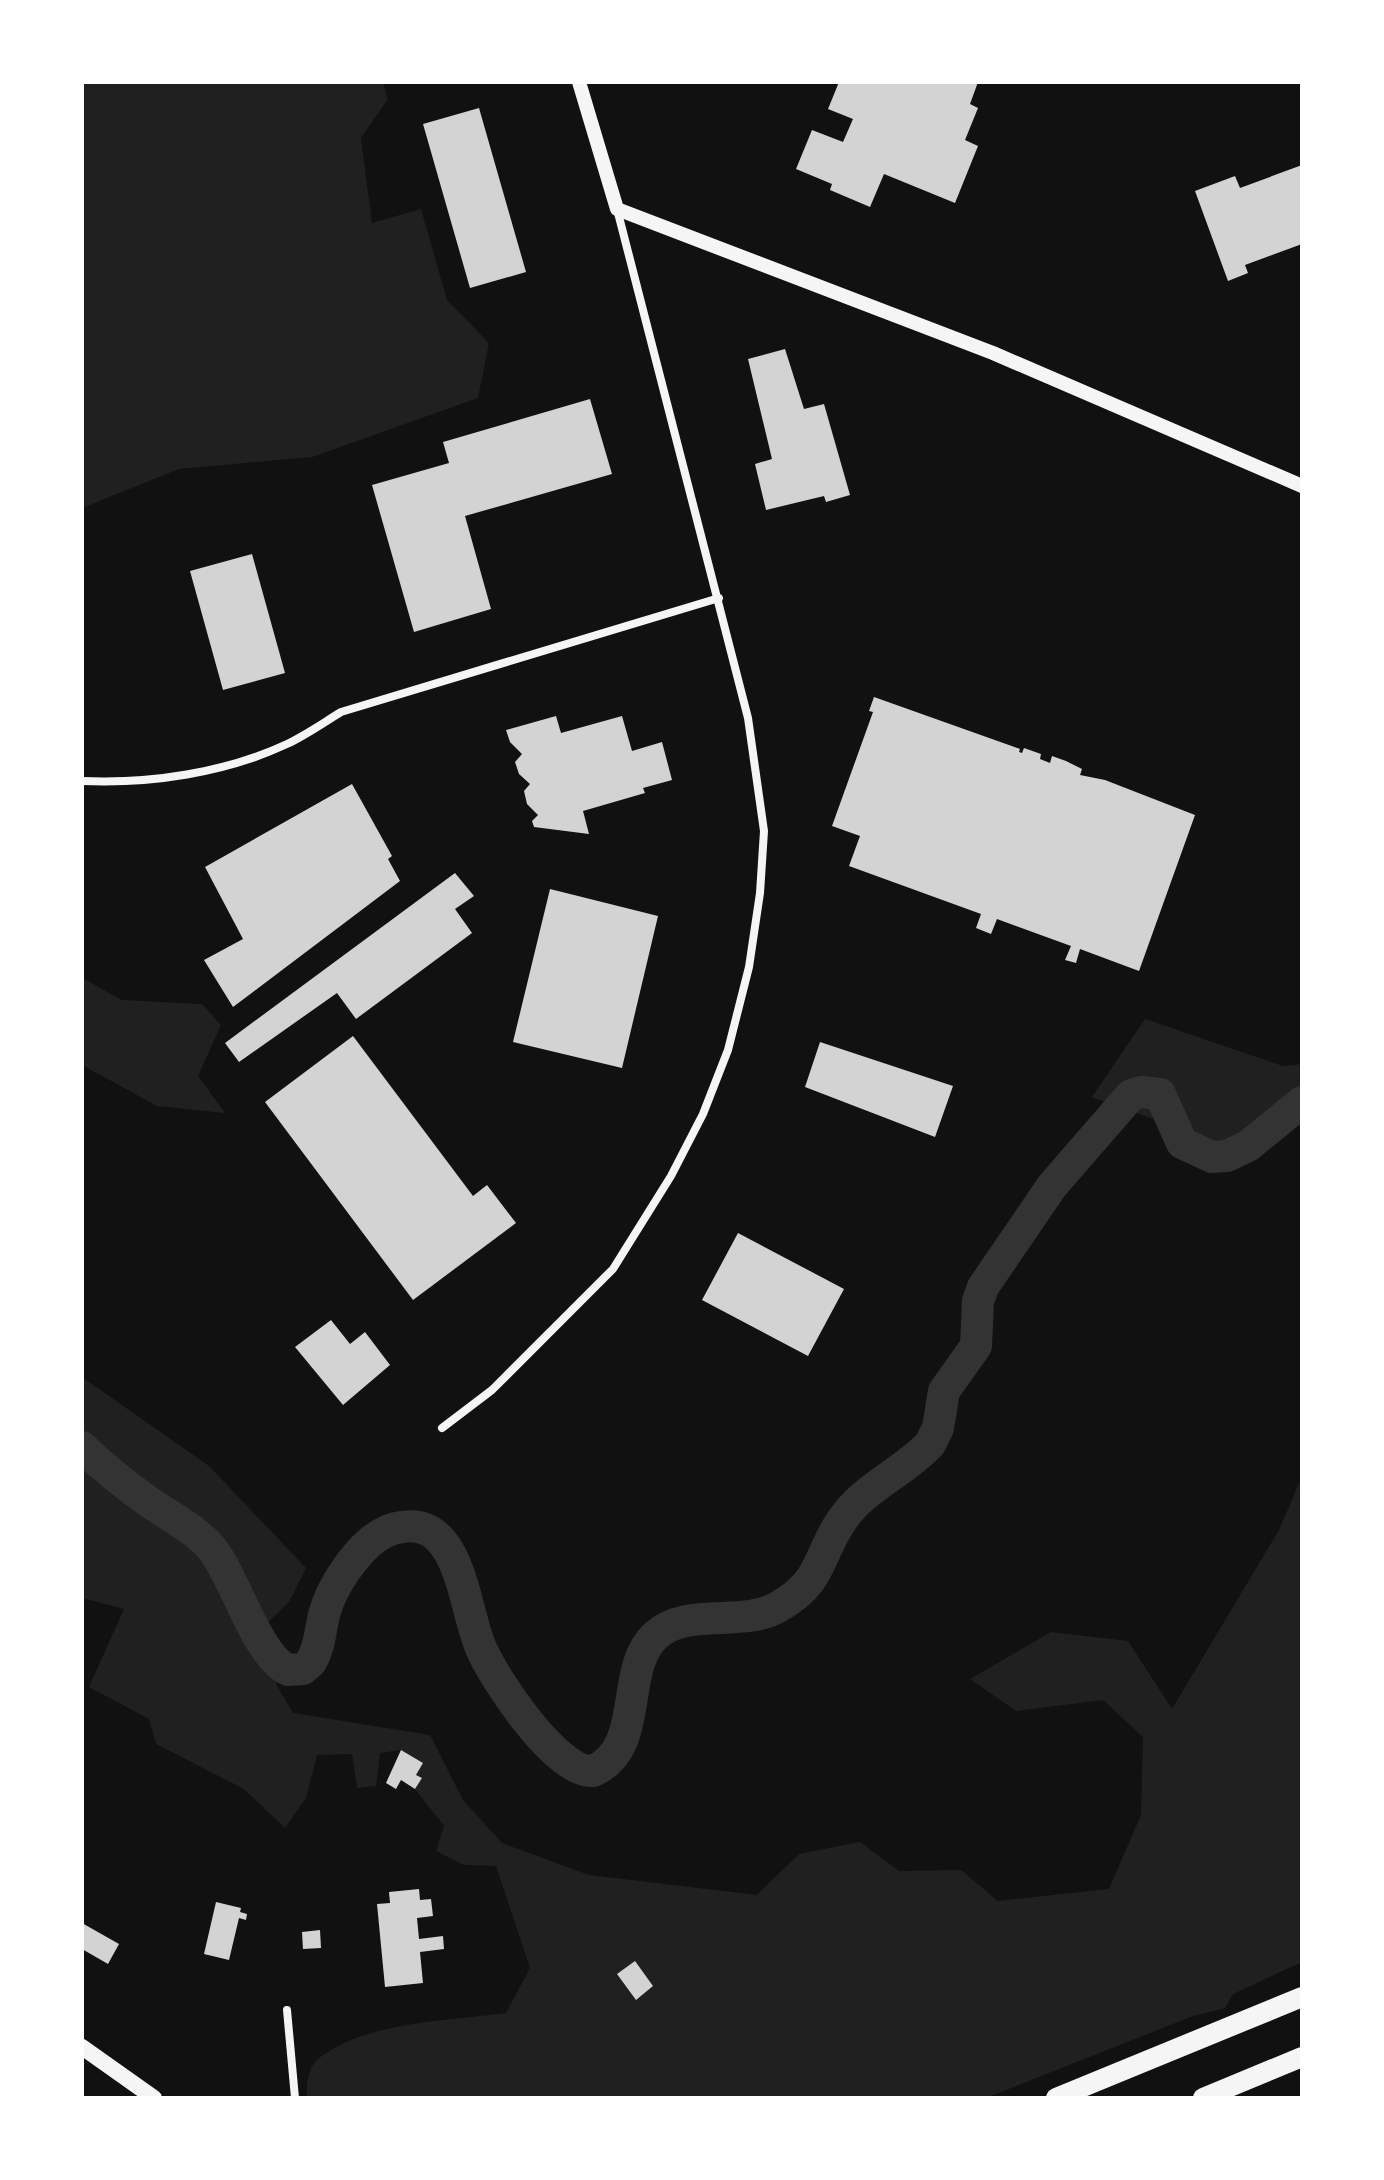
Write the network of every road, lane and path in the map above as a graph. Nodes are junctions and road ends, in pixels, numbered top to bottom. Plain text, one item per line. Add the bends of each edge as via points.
1 (579, 82) edge
2 (617, 209) junction
3 (1302, 486) edge
4 (719, 598) junction
5 (82, 781) edge
6 (442, 1428) dead end
7 (1302, 1997) edge
8 (287, 2010) dead end
9 (82, 2047) edge
10 (1302, 2057) edge
11 (154, 2098) edge
12 (295, 2098) edge
13 (1056, 2098) edge
14 (1203, 2098) edge

1 - 2 street
2 - 3 street via 993,353
2 - 4 street
4 - 5 street via 341,712 287,744 220,768 126,783
4 - 6 street via 748,718 764,831 749,967 728,1050 671,1176 613,1269 523,1361
7 - 13 highway
8 - 12 street
9 - 11 main road
10 - 14 highway

